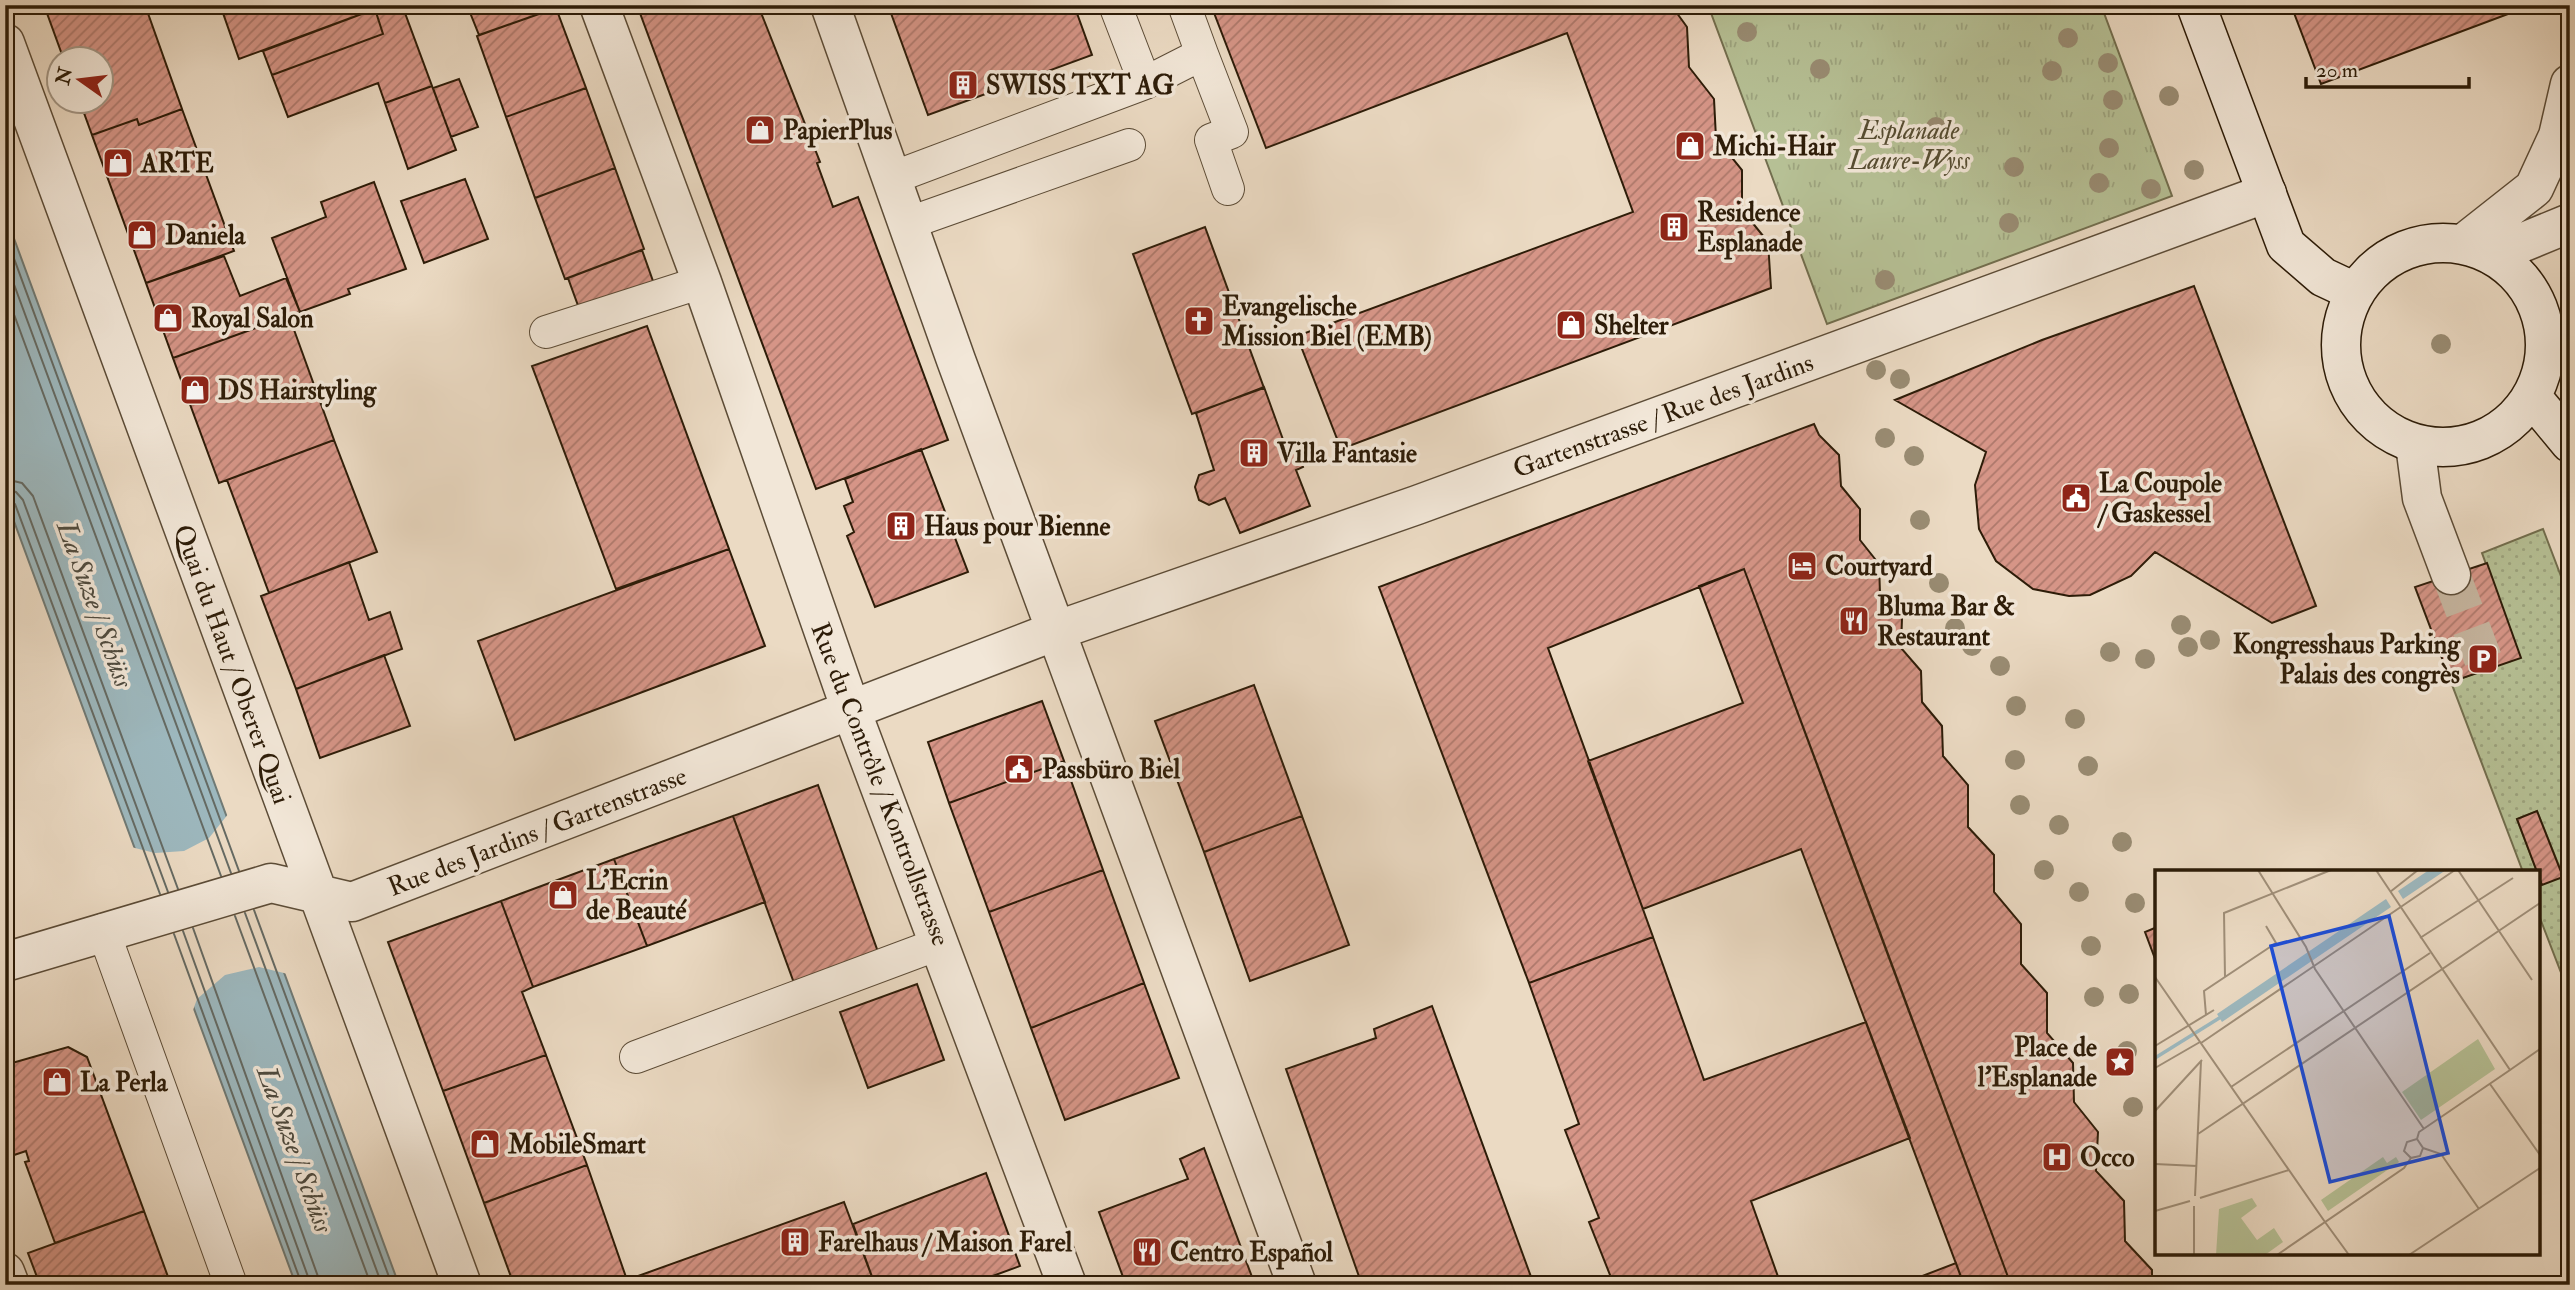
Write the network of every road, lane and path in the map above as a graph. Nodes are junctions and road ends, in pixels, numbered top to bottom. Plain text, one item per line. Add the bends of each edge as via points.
1 (599, 5) edge
2 (830, 5) edge
3 (1115, 5) edge
4 (1184, 5) edge
5 (2196, 5) edge
6 (5, 43) edge
7 (1202, 54) junction
8 (1145, 83) junction
9 (2570, 84) edge
10 (1129, 145) dead end
11 (892, 178) junction
12 (1228, 189) dead end
13 (2267, 193) junction
14 (909, 223) junction
15 (2570, 223) edge
16 (2478, 250) junction
17 (702, 282) junction
18 (2355, 292) junction
19 (546, 332) dead end
20 (2532, 397) junction
21 (2570, 443) edge
22 (2415, 444) junction
23 (2451, 575) tunnel mouth
24 (1058, 630) junction
25 (851, 710) junction
26 (318, 894) junction
27 (103, 930) junction
28 (941, 943) junction
29 (5, 962) edge
30 (636, 1057) dead end
31 (5, 1272) edge
32 (10, 1285) edge
33 (231, 1285) edge
34 (462, 1285) edge
35 (1067, 1285) edge
36 (1297, 1285) edge

1 - 17 street, Rue du Contrôle / Kontrollstrasse
2 - 11 street
3 - 8 lane
4 - 7 lane
5 - 13 street
6 - 26 street, Quai du Haut / Oberer Quai
7 - 8 lane
7 - 12 lane via 1232,132 1211,140
8 - 11 lane
9 - 16 street via 2558,136 2534,188
10 - 14 lane
11 - 14 street
13 - 18 street via 2286,245 2323,277
13 - 24 street, Gartenstrasse / Rue des Jardins via 1417,505
14 - 24 street
15 - 16 street
16 - 18 street via 2432,243 2402,251 2376,268
16 - 20 street via 2518,276 2536,302 2544,334 2543,366
17 - 19 lane
17 - 25 street, Rue du Contrôle / Kontrollstrasse
18 - 22 street via 2342,327 2342,364 2355,398 2379,426
20 - 21 street
20 - 22 street via 2509,423 2481,440 2448,448
22 - 23 street via 2422,498
24 - 25 street, Rue des Jardins / Gartenstrasse
24 - 36 street
25 - 26 street, Rue des Jardins / Gartenstrasse via 352,902
25 - 28 street, Rue du Contrôle / Kontrollstrasse
26 - 27 street, Rue des Jardins / Gartenstrasse via 266,885
26 - 34 street, Quai du Haut / Oberer Quai
27 - 29 street, Rue des Jardins / Gartenstrasse
27 - 33 lane
28 - 30 lane
28 - 35 street, Rue du Contrôle / Kontrollstrasse
31 - 32 street

